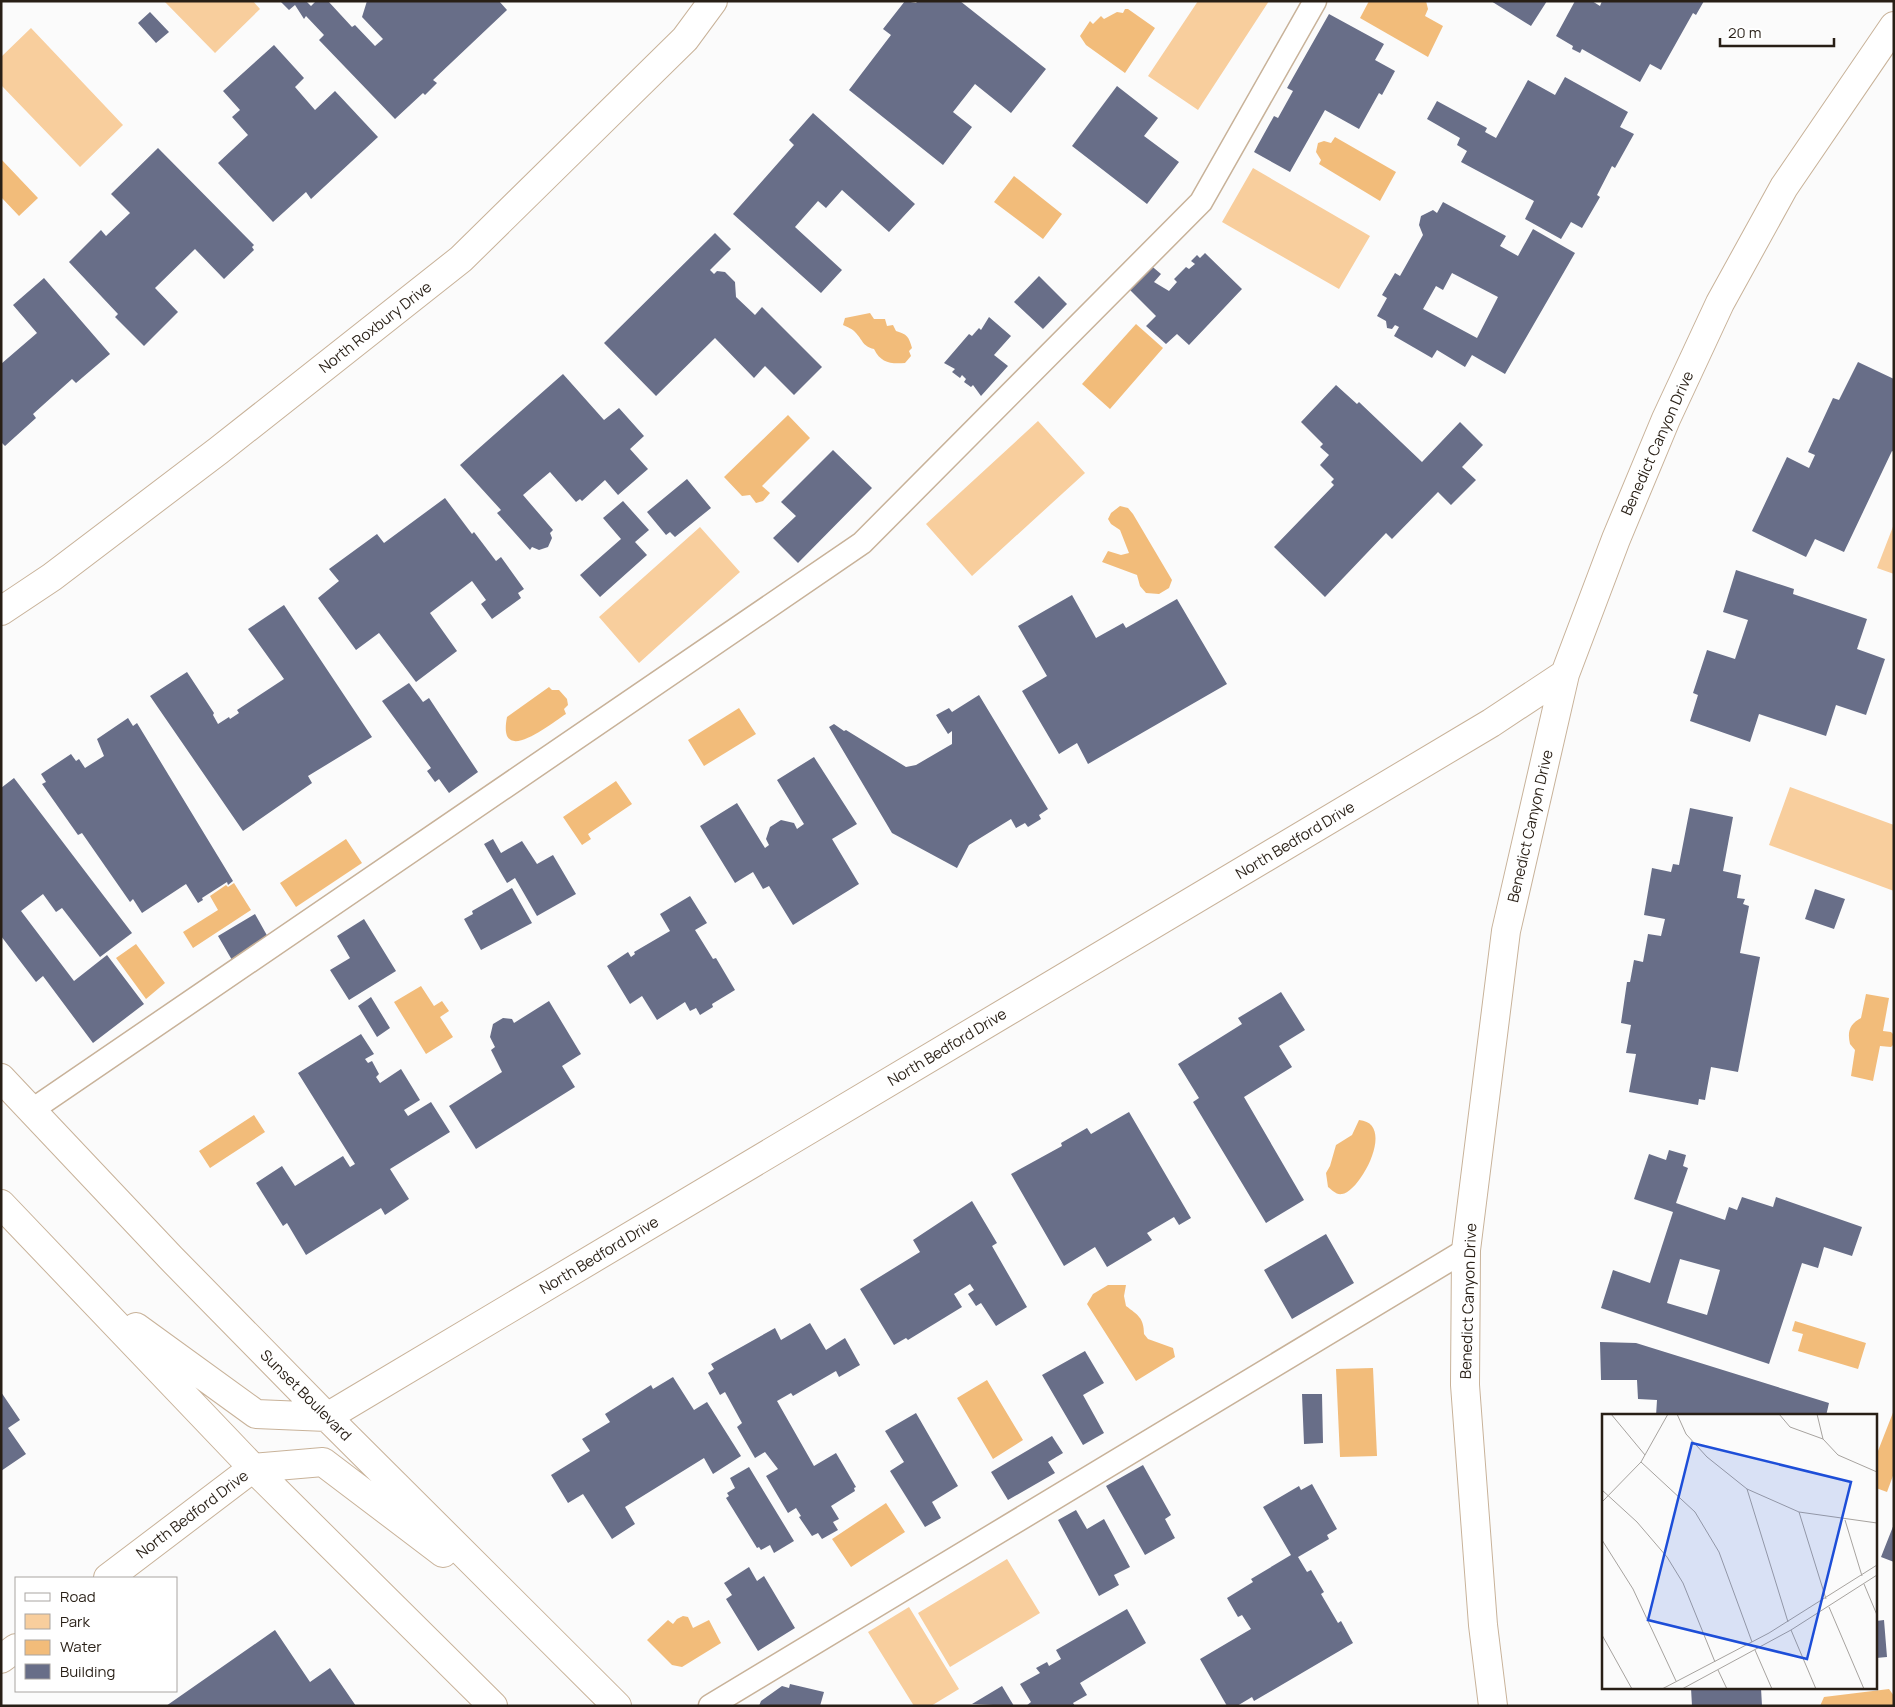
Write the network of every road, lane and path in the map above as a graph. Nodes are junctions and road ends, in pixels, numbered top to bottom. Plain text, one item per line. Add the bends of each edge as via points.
1 (713, 1) edge
2 (1315, 1) edge
3 (1894, 26) edge
4 (1, 611) edge
5 (1565, 674) junction
6 (1, 1078) edge
7 (32, 1110) junction
8 (1, 1204) edge
9 (1466, 1250) junction
10 (80, 1286) junction
11 (327, 1416) junction
12 (253, 1468) junction
13 (109, 1577) edge
14 (527, 1617) junction
15 (15, 1649) edge
16 (1, 1660) edge
17 (493, 1706) edge
18 (617, 1706) edge
19 (710, 1706) edge
20 (1493, 1706) edge

1 - 4 street, North Roxbury Drive via 684,39 461,259 194,469 52,577
2 - 7 lane via 1201,202 862,543
3 - 5 street, Benedict Canyon Drive via 1784,187 1720,303 1666,419
5 - 9 street, Benedict Canyon Drive via 1506,931
5 - 11 street, North Bedford Drive via 1483,728
6 - 7 street, Sunset Boulevard
7 - 11 street, Sunset Boulevard via 171,1258
8 - 10 street
9 - 19 lane
9 - 20 street, Benedict Canyon Drive via 1466,1385 1483,1625
10 - 11 street via 256,1414
10 - 12 street
11 - 14 street, Sunset Boulevard
12 - 13 street, North Bedford Drive
12 - 14 street via 323,1462
12 - 17 street
14 - 18 street, Sunset Boulevard
15 - 16 street

